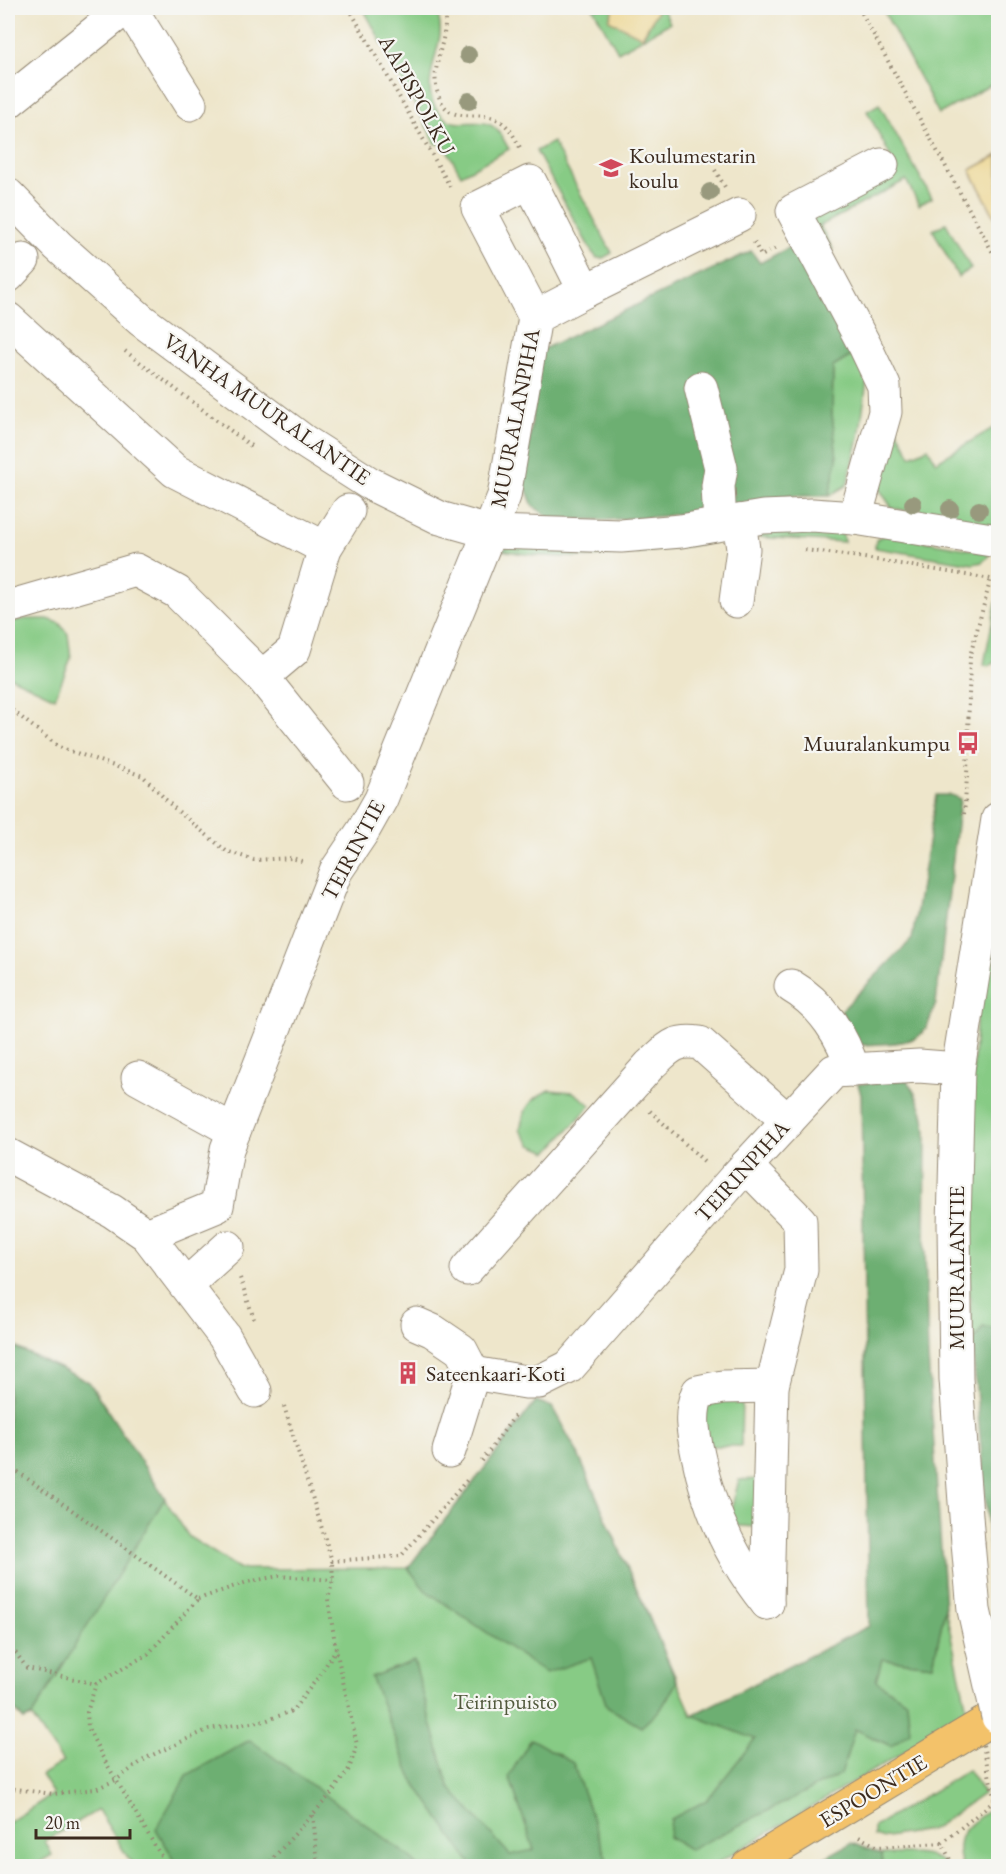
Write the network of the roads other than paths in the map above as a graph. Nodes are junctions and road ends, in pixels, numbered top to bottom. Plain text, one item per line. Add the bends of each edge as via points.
1 (122, 8) edge
2 (130, 8) edge
3 (8, 102) edge
4 (189, 104) dead end
5 (882, 165) dead end
6 (8, 195) edge
7 (739, 215) dead end
8 (585, 291) junction
9 (535, 317) junction
10 (8, 320) edge
11 (701, 388) dead end
12 (348, 511) dead end
13 (855, 518) junction
14 (729, 523) junction
15 (489, 532) junction
16 (999, 541) edge
17 (325, 548) junction
18 (736, 601) dead end
19 (8, 607) edge
20 (262, 677) junction
21 (347, 783) dead end
22 (999, 819) edge
23 (791, 986) dead end
24 (958, 1069) junction
25 (853, 1070) junction
26 (138, 1078) dead end
27 (788, 1121) junction
28 (234, 1131) junction
29 (8, 1155) edge
30 (746, 1166) junction
31 (147, 1235) junction
32 (234, 1262) road end
33 (467, 1269) dead end
34 (186, 1285) junction
35 (417, 1324) dead end
36 (473, 1373) junction
37 (772, 1386) junction
38 (269, 1397) road end
39 (449, 1451) dead end
40 (999, 1716) edge
41 (748, 1866) edge

1 - 3 street
2 - 4 street
5 - 13 street via 793,211 884,386 885,412
6 - 15 street, VANHA MUURALANTIE via 141,320 305,442 369,483 440,518
7 - 8 street
8 - 9 street
8 - 9 street, MUURALANPIHA via 530,182 467,203
9 - 15 street, MUURALANPIHA via 504,496
10 - 17 street via 175,471
11 - 14 street via 721,468 718,486
12 - 17 street
13 - 14 street, VANHA MUURALANTIE via 812,515
13 - 16 street, VANHA MUURALANTIE
14 - 15 street, VANHA MUURALANTIE via 621,537
14 - 18 street via 743,549
15 - 28 street, TEIRINTIE via 381,799 336,871
17 - 20 street via 294,650
19 - 20 street via 136,570 177,592
20 - 21 street
22 - 24 street, MUURALANTIE
23 - 25 street via 806,994 831,1022
24 - 25 street, TEIRINPIHA via 919,1066
24 - 40 street, MUURALANTIE, bridge via 956,1379 974,1610
25 - 27 street, TEIRINPIHA via 834,1071
26 - 28 street
27 - 30 street, TEIRINPIHA
27 - 33 street via 700,1043 684,1041 670,1047
28 - 31 street, TEIRINTIE via 217,1206
29 - 31 street via 112,1211
30 - 36 street, TEIRINPIHA via 569,1367 539,1382
30 - 37 street via 800,1221 801,1270
31 - 34 street
32 - 34 street
34 - 38 street
35 - 36 street via 461,1350
36 - 39 street
37 - 37 street via 771,1454 767,1603 751,1584 724,1537 705,1489 692,1406 698,1392
40 - 41 main road, ESPOONTIE

